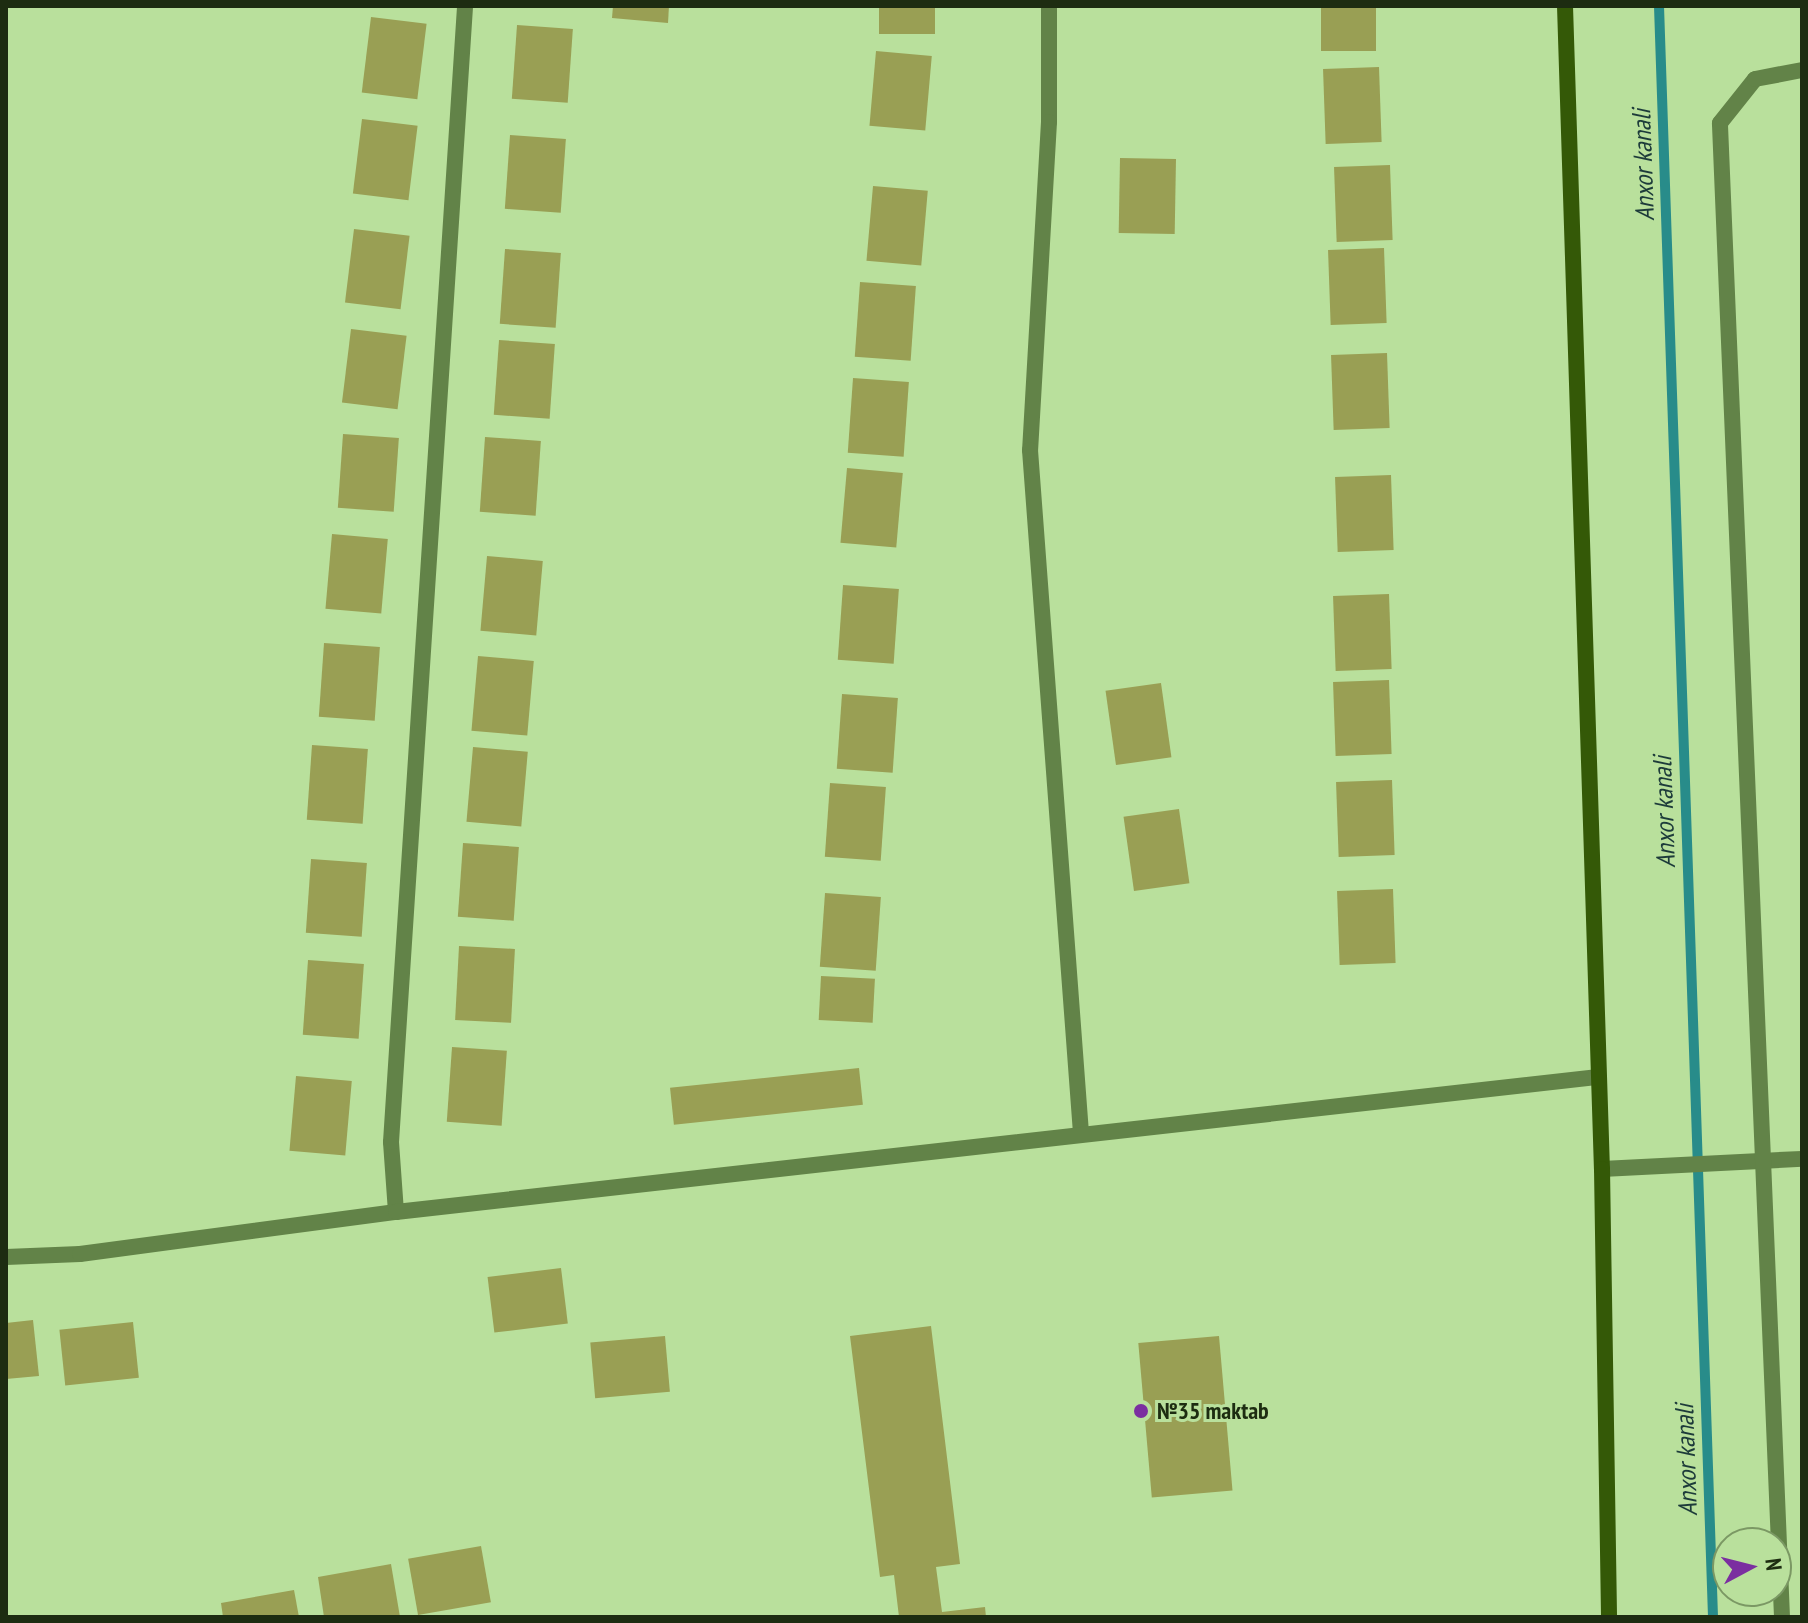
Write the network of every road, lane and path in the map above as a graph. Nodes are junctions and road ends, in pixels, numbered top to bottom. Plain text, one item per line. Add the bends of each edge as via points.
1 (465, 6) edge
2 (1049, 6) edge
3 (1565, 6) edge
4 (1802, 70) edge
5 (1598, 1077) junction
6 (1081, 1133) junction
7 (1802, 1159) edge
8 (1767, 1160) junction
9 (1602, 1169) junction
10 (396, 1212) junction
11 (6, 1257) edge
12 (1609, 1617) edge
13 (1782, 1617) edge

1 - 10 street via 391,1142
2 - 6 street via 1049,122 1030,450
3 - 5 street
4 - 8 street via 1755,79 1720,123
5 - 6 street
5 - 9 street
6 - 10 street
7 - 8 street
8 - 9 street
8 - 13 street
9 - 12 street
10 - 11 street via 80,1254

